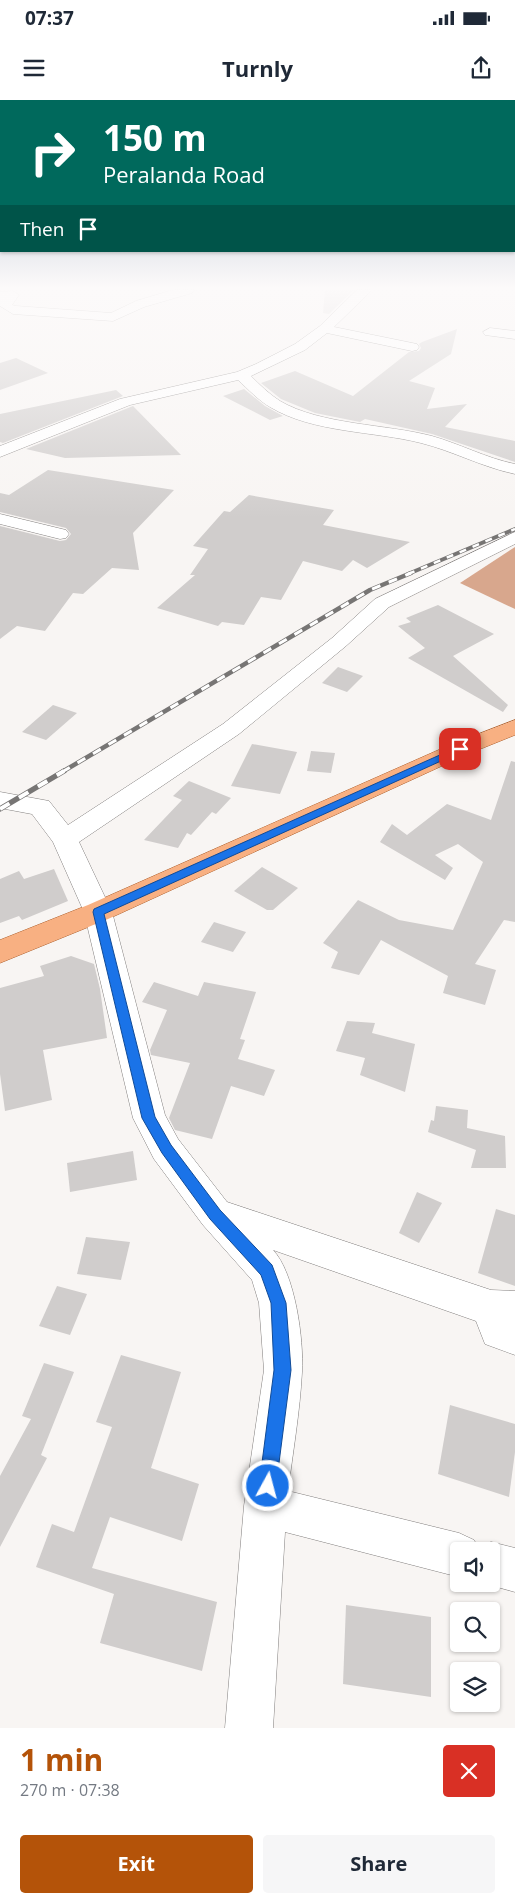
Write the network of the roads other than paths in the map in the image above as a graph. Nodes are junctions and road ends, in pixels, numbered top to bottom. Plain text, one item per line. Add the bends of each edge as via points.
1 (263, 366) edge
2 (241, 375) junction
3 (0, 452) edge
4 (515, 469) edge
5 (0, 519) edge
6 (60, 534) dead end
7 (515, 537) edge
8 (512, 732) edge
9 (0, 800) edge
10 (65, 839) junction
11 (98, 912) junction
12 (0, 952) edge
13 (215, 1214) junction
14 (503, 1309) edge
15 (515, 1336) edge
16 (265, 1506) junction
17 (450, 1554) edge
18 (500, 1566) edge
19 (515, 1570) edge
20 (248, 1728) edge

1 - 2 street
2 - 3 street via 125,402
2 - 4 street via 277,406 307,418 428,440 494,465
5 - 6 street
7 - 10 street via 382,603 231,729
8 - 11 main road
9 - 10 street via 40,806
10 - 11 street
11 - 12 main road
11 - 13 street via 149,1118 166,1149
13 - 14 street
13 - 16 street via 267,1270 278,1303 282,1370
14 - 15 street via 498,1331
16 - 17 street
16 - 20 street
18 - 19 street

